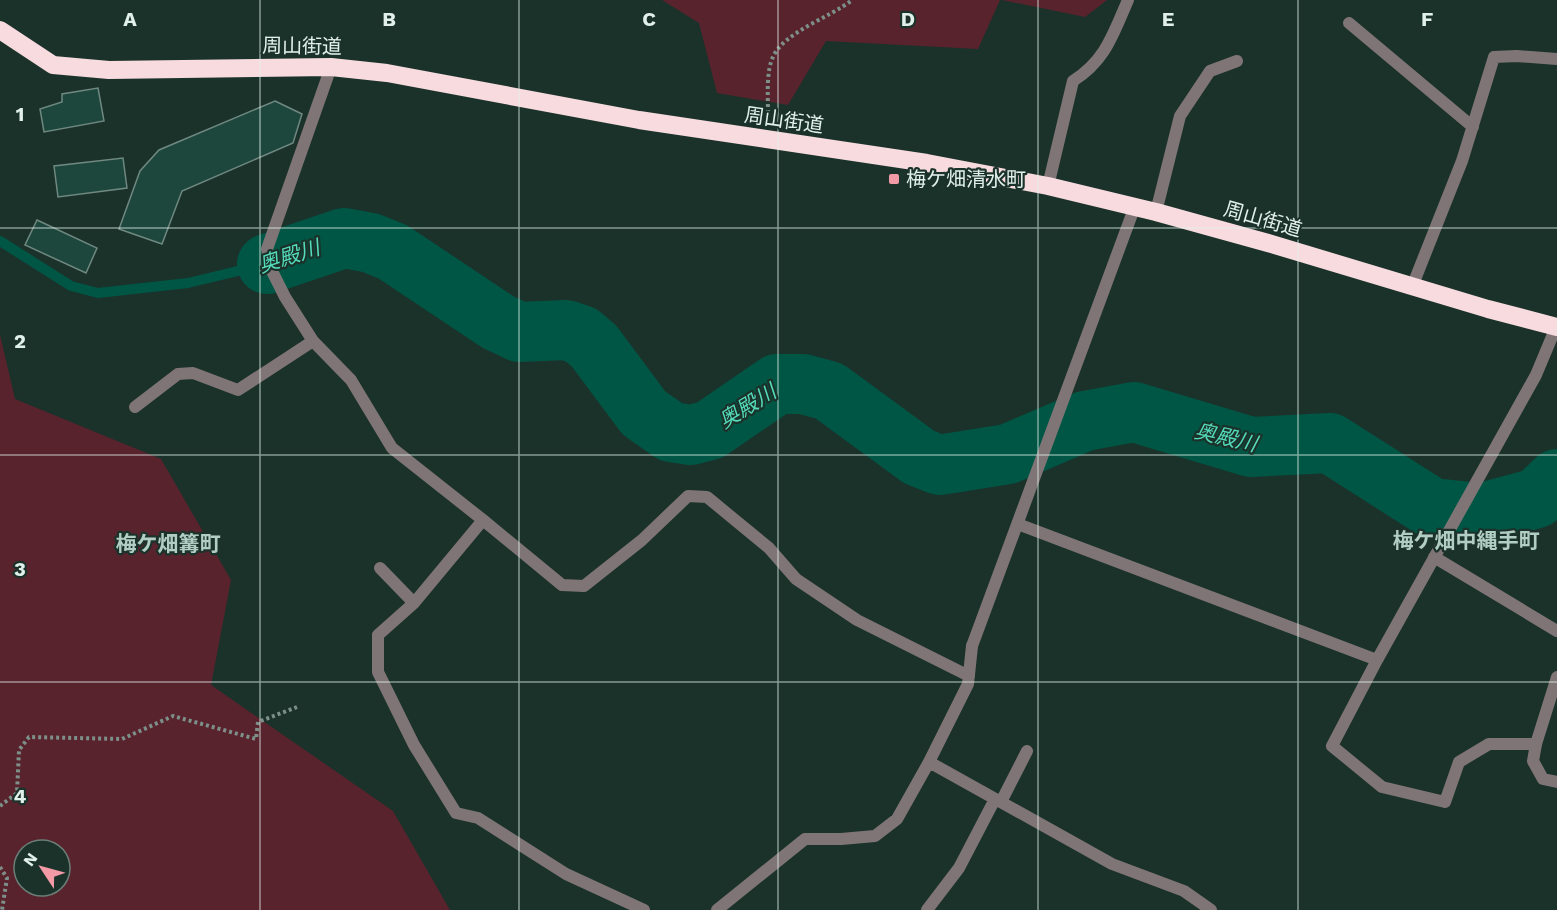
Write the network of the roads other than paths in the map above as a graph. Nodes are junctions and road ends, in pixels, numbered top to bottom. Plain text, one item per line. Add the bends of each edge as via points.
1 (1128, 0) edge
2 (1349, 23) dead end
3 (0, 30) edge
4 (1557, 59) edge
5 (1237, 61) dead end
6 (331, 67) junction
7 (1473, 127) junction
8 (1048, 186) junction
9 (1135, 207) junction
10 (1156, 212) junction
11 (1412, 287) junction
12 (1556, 327) edge
13 (313, 341) junction
14 (135, 407) dead end
15 (483, 520) junction
16 (1018, 524) junction
17 (1434, 557) junction
18 (380, 568) dead end
19 (414, 603) junction
20 (1557, 631) edge
21 (1377, 660) junction
22 (969, 676) junction
23 (1557, 677) edge
24 (1536, 744) junction
25 (1027, 751) dead end
26 (929, 762) junction
27 (1557, 782) edge
28 (998, 800) junction
29 (644, 910) edge
30 (717, 910) edge
31 (927, 910) edge
32 (1211, 910) edge

1 - 8 street via 1104,53 1088,72 1073,81
2 - 7 street
3 - 6 highway, 周山街道 via 53,65 109,70
4 - 7 street via 1494,57
5 - 10 street via 1210,71 1180,116
6 - 8 highway, 周山街道 via 387,73 639,120 927,163
6 - 13 street via 267,249 272,271
7 - 11 street
8 - 9 highway, 周山街道
9 - 10 highway, 周山街道
9 - 16 street
10 - 11 highway, 周山街道
11 - 12 highway, 周山街道
12 - 17 street via 1536,375
13 - 14 street via 238,390 193,373 178,375
13 - 15 street via 351,380 392,448
15 - 19 street
15 - 22 street via 562,585 584,586 642,540 688,496 707,496 769,548 796,579 857,620
16 - 21 street
16 - 22 street via 972,646
17 - 20 street
17 - 21 street
18 - 19 street
19 - 29 street via 378,635 378,672 414,745 456,813 478,818 566,874
21 - 24 street via 1332,746 1382,787 1444,802 1459,762 1489,744
22 - 26 street
23 - 24 street
24 - 27 street via 1533,761 1543,779
25 - 28 street
26 - 28 street
26 - 30 street via 897,819 875,836 805,839
28 - 31 street via 959,868
28 - 32 street via 1112,864 1184,891

